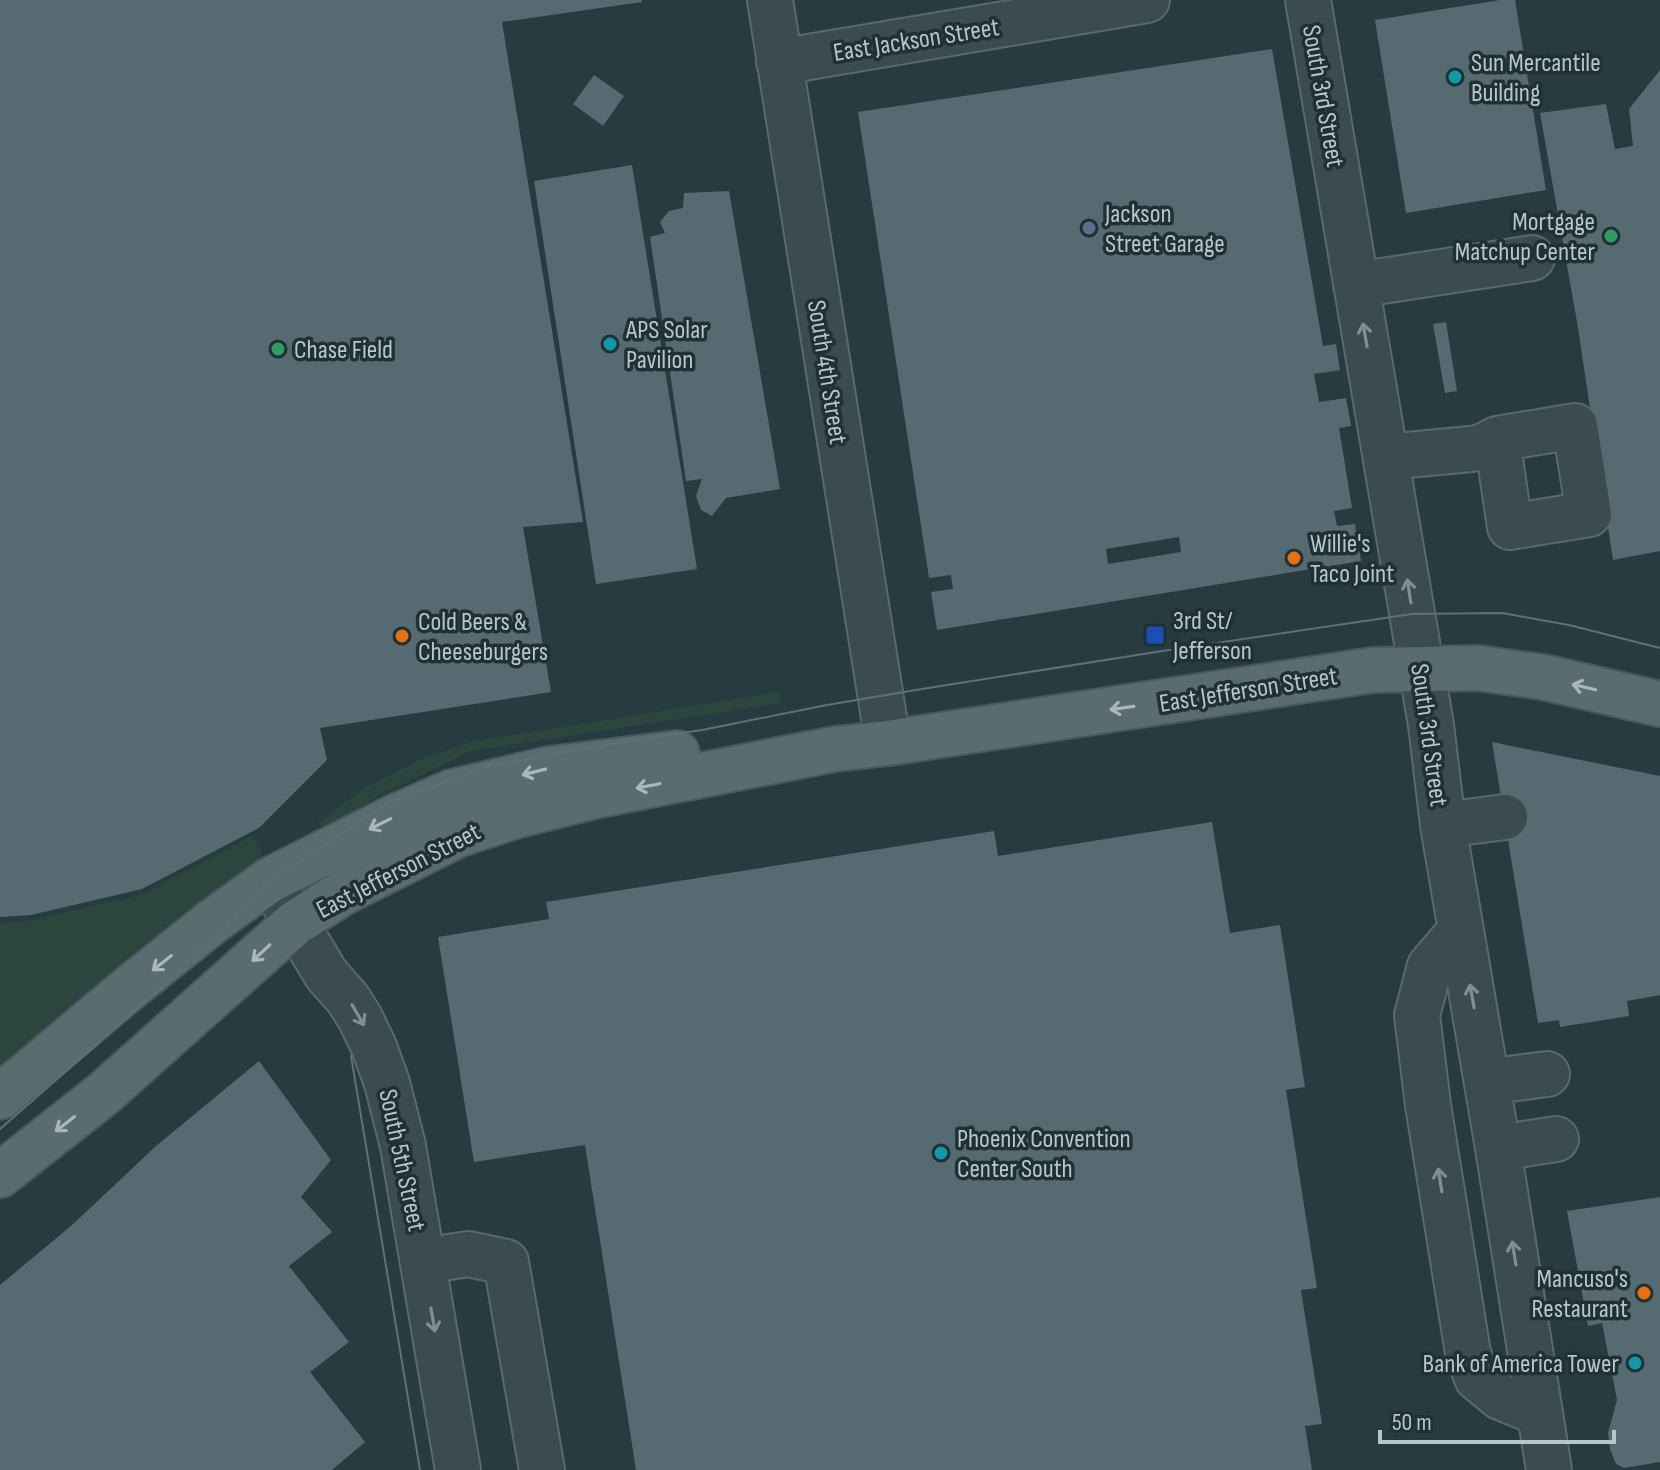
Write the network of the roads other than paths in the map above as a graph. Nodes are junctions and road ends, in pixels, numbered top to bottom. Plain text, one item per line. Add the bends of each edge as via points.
1 (770, 0) edge
2 (1147, 0) edge
3 (1308, 0) edge
4 (779, 62) junction
5 (1532, 258) dead end
6 (1356, 285) junction
7 (1497, 439) dead end
8 (1384, 450) junction
9 (1421, 668) junction
10 (1660, 704) edge
11 (888, 743) junction
12 (835, 749) junction
13 (1505, 817) dead end
14 (1443, 825) junction
15 (270, 880) junction
16 (295, 923) junction
17 (1460, 931) junction
18 (1547, 1074) dead end
19 (1487, 1082) junction
20 (0, 1097) edge
21 (1556, 1139) dead end
22 (1498, 1148) junction
23 (0, 1175) edge
24 (423, 1261) junction
25 (1539, 1413) junction
26 (458, 1470) edge
27 (542, 1470) edge
28 (1549, 1470) edge

1 - 4 street, South 4th Street
2 - 4 street, East Jackson Street
3 - 6 street, South 3rd Street
4 - 11 street, South 4th Street
5 - 6 street
8 -> 6 street, South 3rd Street
7 - 8 street via 1471,449
9 -> 8 street, South 3rd Street
10 -> 9 main road, East Jefferson Street via 1543,677 1478,668
9 -> 11 main road, East Jefferson Street via 1373,670
9 - 14 street, South 3rd Street
11 - 12 main road, East Jefferson Street
12 -> 15 main road, East Jefferson Street via 711,748 549,769 452,792
12 -> 16 main road, East Jefferson Street via 515,816 457,835
13 - 14 street
14 - 17 street, South 3rd Street
15 - 16 street, South 5th Street
15 -> 20 main road, East Jefferson Street
16 -> 23 main road, East Jefferson Street via 102,1095
16 -> 24 street, South 5th Street via 374,1047 403,1146
19 -> 17 street, South 3rd Street
25 -> 17 street via 1500,1397 1477,1378 1468,1353 1441,1190 1417,1015 1430,966
18 - 19 street
19 - 22 street, South 3rd Street
21 - 22 street
25 -> 22 street, South 3rd Street
24 -> 26 street, South 5th Street
24 - 27 street via 468,1254 506,1262
25 - 28 street, South 3rd Street

